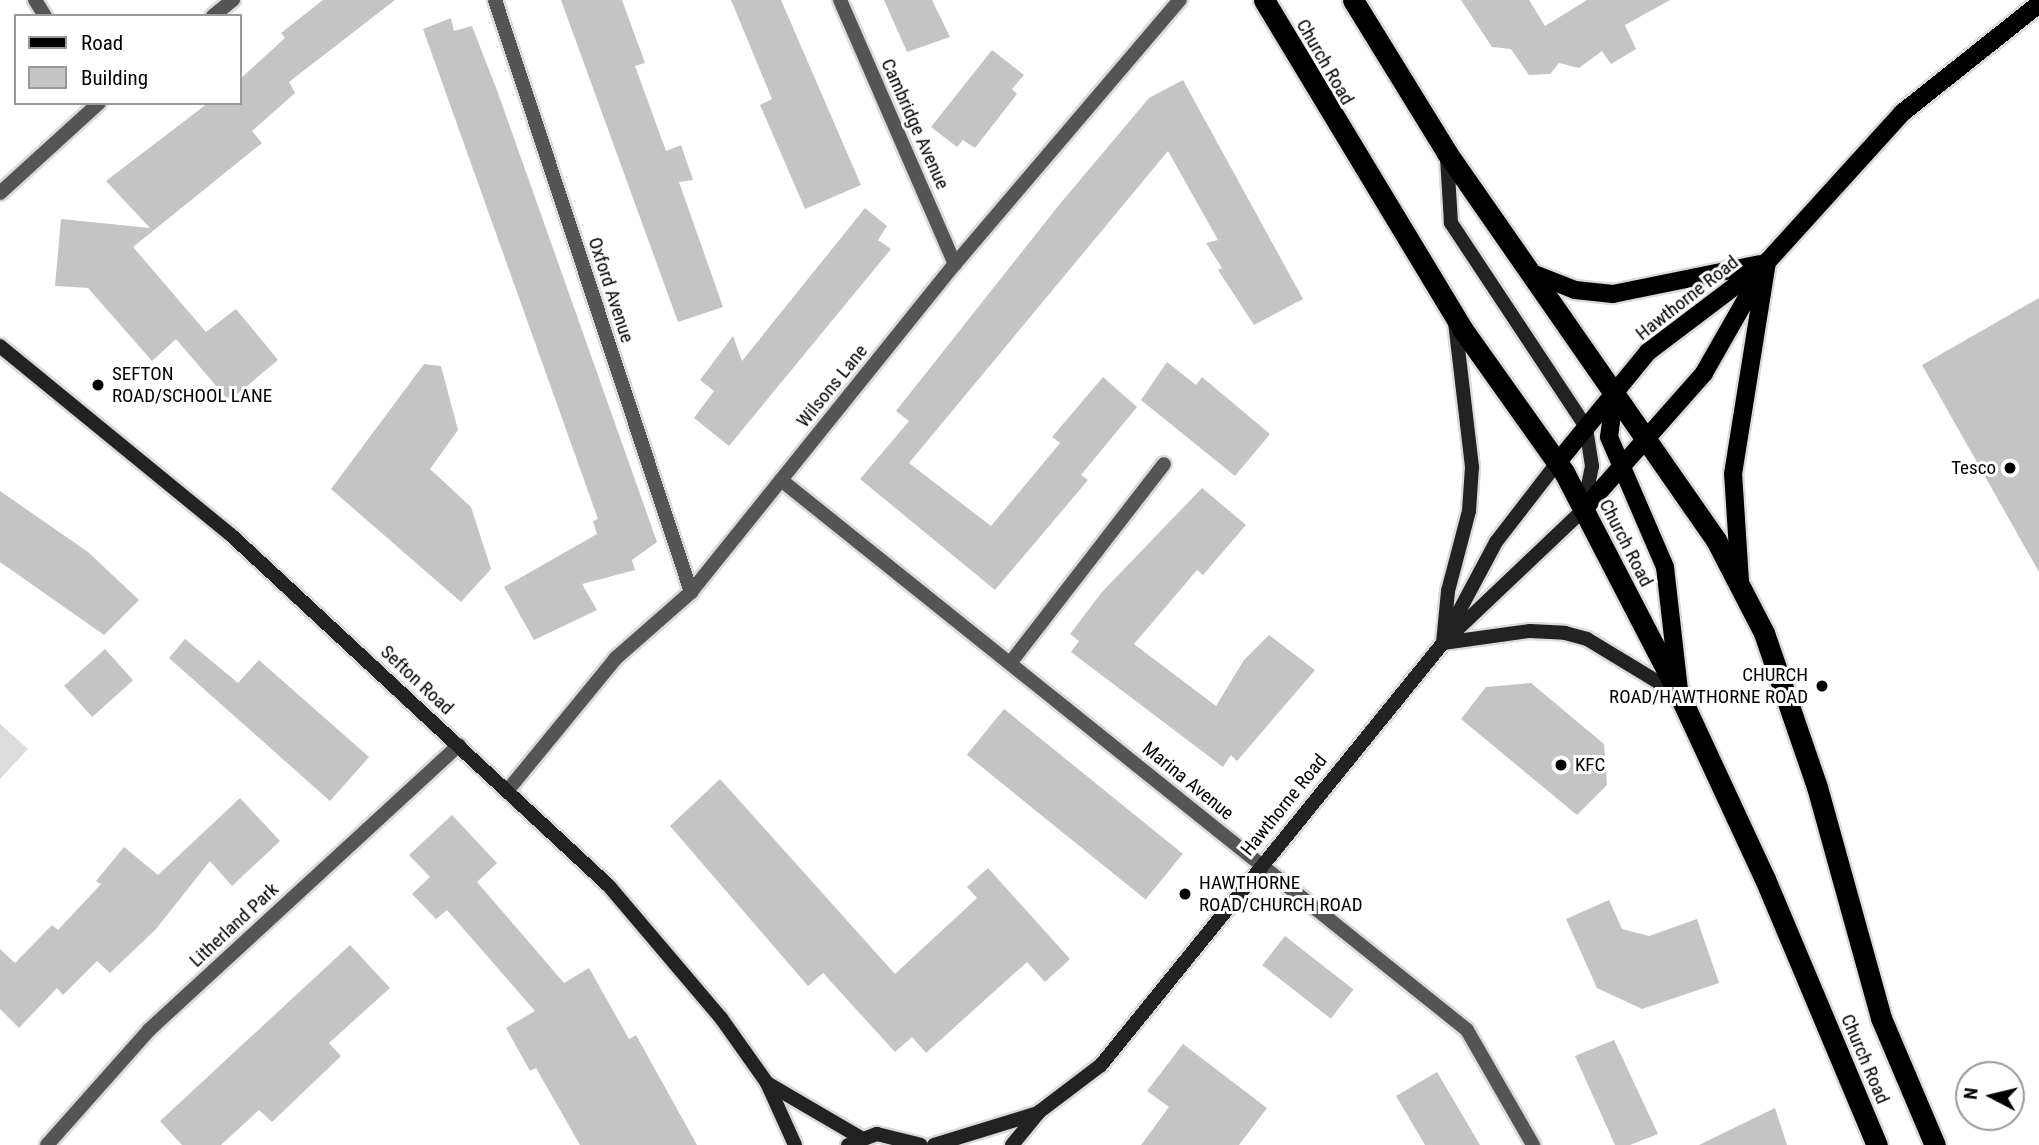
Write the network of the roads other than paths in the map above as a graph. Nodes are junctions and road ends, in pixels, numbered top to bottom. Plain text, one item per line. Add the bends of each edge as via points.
1 (233, 0) edge
2 (495, 0) edge
3 (840, 0) edge
4 (1180, 0) edge
5 (1264, 0) edge
6 (1353, 0) edge
7 (2039, 4) edge
8 (215, 14) edge
9 (97, 105) edge
10 (1447, 153) junction
11 (0, 193) edge
12 (1767, 262) junction
13 (955, 264) junction
14 (1532, 273) junction
15 (1454, 315) junction
16 (0, 346) edge
17 (1615, 391) junction
18 (1586, 427) junction
19 (1647, 438) junction
20 (1557, 463) junction
21 (1164, 464) dead end
22 (1619, 470) junction
23 (781, 480) junction
24 (1583, 510) junction
25 (1741, 588) junction
26 (691, 592) junction
27 (1443, 643) junction
28 (1011, 662) junction
29 (1680, 696) junction
30 (459, 745) junction
31 (508, 790) junction
32 (1261, 866) junction
33 (767, 1083) junction
34 (1039, 1112) junction
35 (854, 1141) edge
36 (47, 1145) edge
37 (795, 1145) edge
38 (921, 1145) edge
39 (934, 1145) edge
40 (1012, 1145) edge
41 (1533, 1145) edge
42 (1878, 1145) edge
43 (1935, 1145) edge

1 - 8 street
2 - 26 street, Oxford Avenue
3 - 13 street, Cambridge Avenue
4 - 13 street, Wilsons Lane
5 - 15 highway, Church Road
6 - 10 highway, Church Road
7 - 12 main road, Hawthorne Road via 1902,113
9 - 11 street
10 - 14 highway, Church Road
10 - 18 main road via 1451,223
12 - 14 main road via 1614,294 1575,290
12 - 17 main road, Hawthorne Road via 1648,352
12 - 19 main road, Hawthorne Road via 1704,373
12 - 25 main road via 1733,474
13 - 23 street, Wilsons Lane
14 - 17 highway, Church Road
15 - 20 highway, Church Road
15 - 27 main road via 1472,467 1469,511 1448,591
16 - 30 main road, Sefton Road via 232,535
17 - 18 main road, Hawthorne Road
17 - 19 highway, Church Road
17 - 22 main road via 1609,436
18 - 20 main road, Hawthorne Road
18 - 24 main road via 1592,466
19 - 22 main road, Hawthorne Road
19 - 25 highway, Church Road via 1716,540
20 - 24 highway, Church Road
20 - 27 main road, Hawthorne Road via 1496,542
21 - 28 street
22 - 24 main road, Hawthorne Road
22 - 29 main road via 1665,568
23 - 26 street, Wilsons Lane
23 - 28 street, Marina Avenue
24 - 27 main road, Hawthorne Road
24 - 29 highway, Church Road
25 - 43 highway, Church Road via 1764,633 1817,787 1902,1076
26 - 31 street, Wilsons Lane via 616,658
27 - 29 main road via 1530,631 1565,633 1587,639
27 - 32 main road, Hawthorne Road
28 - 32 street, Marina Avenue
29 - 42 highway, Church Road via 1765,879
30 - 31 main road, Sefton Road
30 - 36 street, Litherland Park via 149,1030
31 - 33 main road, Sefton Road via 609,886 721,1018
32 - 34 main road, Hawthorne Road via 1101,1065
32 - 41 street, Marina Avenue via 1467,1030
33 - 35 main road
33 - 37 main road
34 - 39 main road, Hawthorne Road
34 - 40 main road, Hawthorne Road
35 - 38 main road via 894,1134

